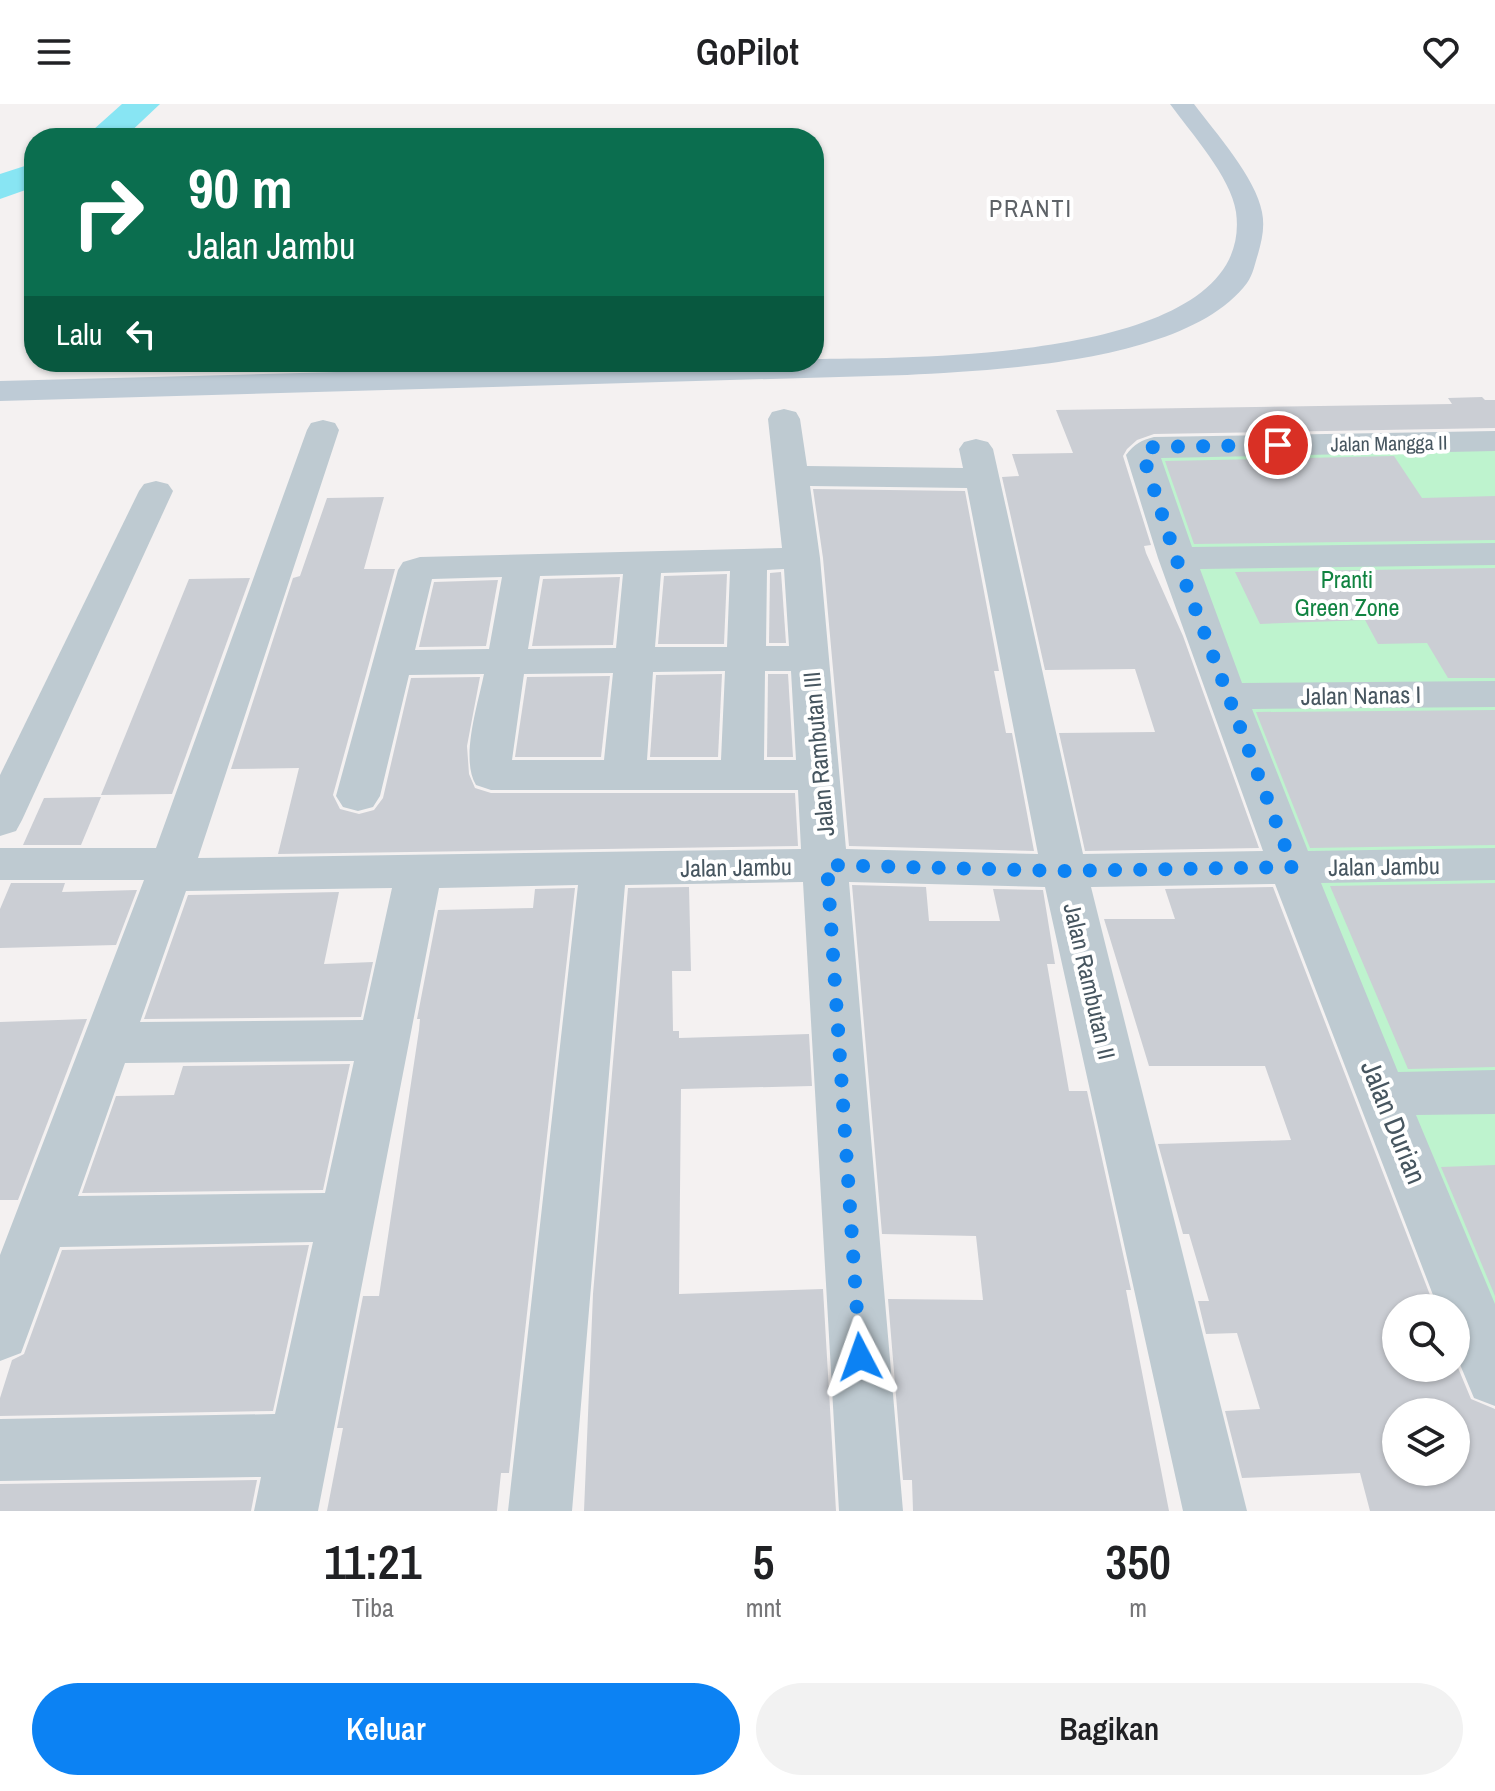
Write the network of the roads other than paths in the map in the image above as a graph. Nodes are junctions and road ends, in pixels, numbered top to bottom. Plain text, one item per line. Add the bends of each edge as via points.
1 (1173, 109) edge
2 (824, 368) edge
3 (686, 372) edge
4 (0, 391) edge
5 (784, 419) dead end
6 (323, 430) dead end
7 (1495, 441) edge
8 (1143, 455) joint
9 (790, 476) junction
10 (156, 491) dead end
11 (1495, 554) edge
12 (802, 558) junction
13 (1176, 558) junction
14 (749, 561) junction
15 (643, 563) junction
16 (523, 565) junction
17 (810, 658) junction
18 (745, 659) junction
19 (633, 660) junction
20 (506, 662) junction
21 (393, 663) junction
22 (1495, 694) edge
23 (1227, 696) junction
24 (742, 774) junction
25 (624, 775) junction
26 (819, 775) junction
27 (358, 796) dead end
28 (0, 820) edge
29 (0, 864) edge
30 (1495, 864) edge
31 (827, 865) junction
32 (1293, 867) junction
33 (170, 869) junction
34 (419, 871) junction
35 (603, 871) junction
36 (1064, 871) junction
37 (382, 1040) junction
38 (108, 1043) junction
39 (1495, 1092) edge
40 (1383, 1094) junction
41 (347, 1217) junction
42 (40, 1222) junction
43 (0, 1333) edge
44 (1495, 1377) edge
45 (300, 1445) junction
46 (0, 1450) edge
47 (286, 1511) edge
48 (540, 1511) edge
49 (871, 1511) edge
50 (1215, 1511) edge

1 - 2 main road via 1191,143 1223,165 1248,207 1250,224 1249,256 1231,284 1196,312 1076,350 983,362
3 - 4 main road
5 - 9 street, Jalan Rambutan III
6 - 33 street
7 - 8 street, Jalan Mangga II via 1154,447
8 - 13 street, Jalan Durian
9 - 12 street, Jalan Rambutan III
9 - 36 street, Jalan Rambutan II via 978,464
10 - 28 street
11 - 13 street
12 - 14 street
12 - 17 street, Jalan Rambutan III
13 - 23 street, Jalan Durian
14 - 15 street
14 - 18 street
15 - 16 street
15 - 19 street
16 - 20 street
16 - 21 street via 417,569
17 - 18 street
17 - 26 street, Jalan Rambutan III
18 - 19 street
18 - 24 street
19 - 20 street
19 - 25 street
20 - 21 street
20 - 25 street via 491,775
21 - 27 street
22 - 23 street, Jalan Nanas I
23 - 32 street, Jalan Durian
24 - 25 street
24 - 26 street
26 - 31 street, Jalan Rambutan III
29 - 33 street, Jalan Jambu
30 - 32 street, Jalan Jambu
31 - 35 street, Jalan Jambu
31 - 36 street, Jalan Jambu
31 - 49 street, Jalan Rambutan III
32 - 36 street, Jalan Jambu
32 - 40 street, Jalan Durian
33 - 34 street, Jalan Jambu
33 - 38 street
34 - 35 street, Jalan Jambu
34 - 37 street
35 - 48 street
36 - 50 street, Jalan Rambutan II
37 - 38 street
37 - 41 street
38 - 42 street
39 - 40 street
40 - 44 street, Jalan Durian
41 - 42 street
41 - 45 street
42 - 43 street
45 - 46 street
45 - 47 street

